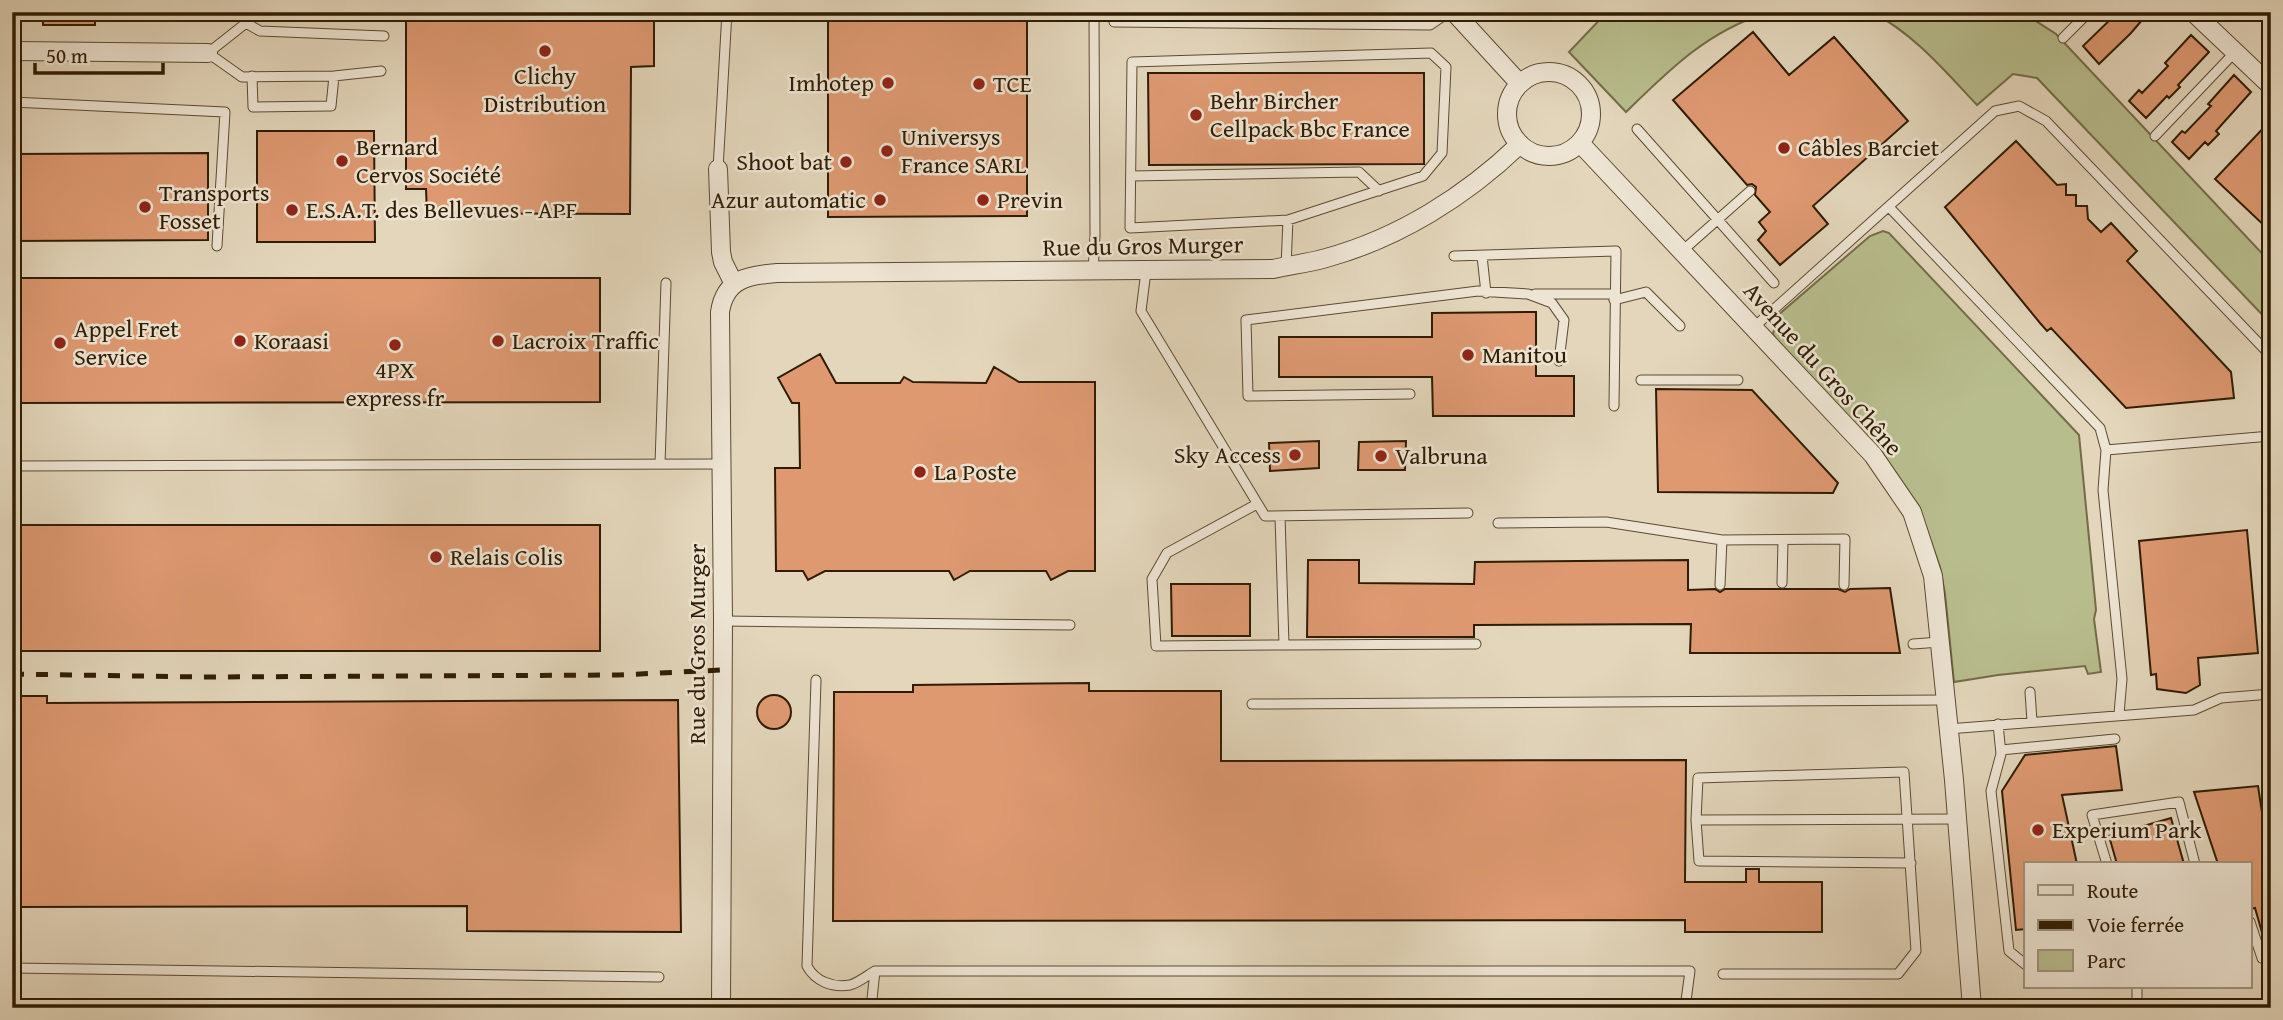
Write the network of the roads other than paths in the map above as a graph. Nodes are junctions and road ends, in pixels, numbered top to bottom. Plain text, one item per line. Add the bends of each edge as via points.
1 (241, 12) edge
2 (727, 12) edge
3 (1094, 12) edge
4 (1449, 12) edge
5 (1454, 12) edge
6 (2089, 12) edge
7 (2193, 12) edge
8 (1114, 22) dead end
9 (246, 23) junction
10 (384, 36) dead end
11 (2063, 38) dead end
12 (12, 51) edge
13 (2236, 51) junction
14 (208, 53) junction
15 (381, 71) dead end
16 (252, 76) junction
17 (334, 76) junction
18 (1520, 84) junction
19 (2271, 86) edge
20 (12, 102) edge
21 (1637, 129) dead end
22 (2155, 136) dead end
23 (1580, 143) junction
24 (1520, 144) junction
25 (718, 169) joint
26 (1130, 176) junction
27 (1379, 191) junction
28 (1750, 191) dead end
29 (1889, 207) junction
30 (1289, 220) junction
31 (1717, 220) junction
32 (217, 246) dead end
33 (1681, 252) junction
34 (1454, 256) dead end
35 (1482, 256) junction
36 (1286, 266) junction
37 (1146, 271) junction
38 (1093, 272) junction
39 (666, 283) dead end
40 (1774, 283) dead end
41 (734, 284) junction
42 (1486, 293) junction
43 (1528, 294) junction
44 (1614, 297) junction
45 (1680, 326) dead end
46 (1753, 328) junction
47 (2271, 356) edge
48 (1559, 362) dead end
49 (1641, 380) dead end
50 (1738, 380) dead end
51 (1410, 394) dead end
52 (1614, 406) dead end
53 (2271, 436) edge
54 (2106, 450) junction
55 (660, 464) junction
56 (722, 464) junction
57 (12, 466) edge
58 (1257, 503) junction
59 (1468, 513) dead end
60 (1280, 516) junction
61 (1498, 523) dead end
62 (1722, 540) junction
63 (1783, 540) junction
64 (1782, 583) dead end
65 (1720, 585) dead end
66 (1844, 585) dead end
67 (723, 621) junction
68 (1070, 625) dead end
69 (1940, 642) junction
70 (1476, 644) dead end
71 (1913, 644) dead end
72 (1284, 645) junction
73 (816, 680) dead end
74 (2030, 692) dead end
75 (2271, 694) edge
76 (1945, 700) junction
77 (1252, 704) dead end
78 (2119, 714) junction
79 (2032, 721) junction
80 (1997, 724) junction
81 (1948, 729) junction
82 (2115, 739) dead end
83 (2001, 750) junction
84 (1908, 819) junction
85 (1957, 819) junction
86 (1696, 820) junction
87 (2106, 862) edge
88 (2194, 862) edge
89 (1911, 863) junction
90 (2252, 928) edge
91 (2271, 957) edge
92 (2024, 963) edge
93 (12, 968) edge
94 (875, 971) junction
95 (1723, 974) dead end
96 (659, 977) dead end
97 (2137, 988) edge
98 (721, 1008) edge
99 (871, 1008) edge
100 (1685, 1008) edge
101 (1972, 1008) edge
102 (2137, 1008) edge

1 - 9 lane
2 - 25 lane
3 - 38 lane
4 - 8 lane via 1430,25
5 - 18 street
6 - 11 lane
7 - 13 street
9 - 10 lane via 260,32
9 - 14 lane
12 - 14 street
13 - 19 street
13 - 22 lane
14 - 16 lane via 242,76
15 - 17 lane
16 - 17 lane
16 - 17 lane via 253,107 331,106
18 - 23 street via 1536,74 1556,73 1581,87 1591,114
18 - 24 street via 1510,97 1507,114 1510,130
20 - 32 lane via 225,112
21 - 31 lane
23 - 24 street via 1546,156
23 - 33 street, Avenue du Gros Chêne
24 - 36 street, Rue du Gros Murger via 1470,187 1422,218 1327,258
25 - 41 street via 721,252
26 - 27 lane via 1359,172
26 - 27 lane via 1132,62 1431,53 1446,67 1442,153 1423,176
26 - 30 lane via 1130,228
27 - 30 lane
28 - 31 lane
29 - 46 lane
29 - 47 lane via 1995,111 2018,106 2046,121
29 - 54 lane via 2100,428
30 - 36 lane
31 - 33 lane
31 - 40 lane
33 - 46 street, Avenue du Gros Chêne
34 - 35 lane
35 - 42 lane
35 - 44 lane via 1616,251
36 - 37 street, Rue du Gros Murger
37 - 38 street, Rue du Gros Murger
37 - 58 lane via 1141,311
38 - 41 street, Rue du Gros Murger via 777,273
39 - 55 lane
41 - 56 street, Rue du Gros Murger via 722,299 720,312
42 - 43 lane
42 - 51 lane via 1246,320 1248,396
43 - 44 lane
43 - 48 lane via 1552,303 1564,320
44 - 45 lane via 1646,292
44 - 52 lane
46 - 69 street, Avenue du Gros Chêne via 1873,455 1912,512 1933,576
49 - 50 lane
53 - 54 lane
54 - 78 lane via 2104,490 2122,679
55 - 56 lane
55 - 57 lane
56 - 67 street, Rue du Gros Murger
58 - 60 lane via 1265,516
58 - 72 lane via 1167,552 1152,579 1156,646
59 - 60 lane
60 - 72 lane
61 - 62 lane via 1606,523
62 - 63 lane
62 - 65 lane
63 - 64 lane
63 - 66 lane via 1845,539
67 - 68 lane
67 - 98 street, Rue du Gros Murger
69 - 71 lane
69 - 76 street, Avenue du Gros Chêne
70 - 72 lane
73 - 94 lane via 807,966 813,978 850,985
74 - 79 lane
75 - 78 lane via 2221,698 2194,710
76 - 77 lane
76 - 81 street, Avenue du Gros Chêne
78 - 79 lane
79 - 80 lane
80 - 81 lane
80 - 83 lane
81 - 85 street, Avenue du Gros Chêne
82 - 83 lane
83 - 92 lane via 1991,791 2009,951
84 - 85 lane
84 - 86 lane
84 - 86 lane via 1904,772 1698,778
84 - 89 lane
85 - 101 street, Avenue du Gros Chêne
86 - 89 lane via 1699,861
87 - 88 lane via 2092,815 2179,802
89 - 95 lane via 1916,951 1898,974
90 - 91 lane via 2262,958
93 - 96 lane
94 - 99 lane
94 - 100 lane via 1690,971
97 - 102 lane

